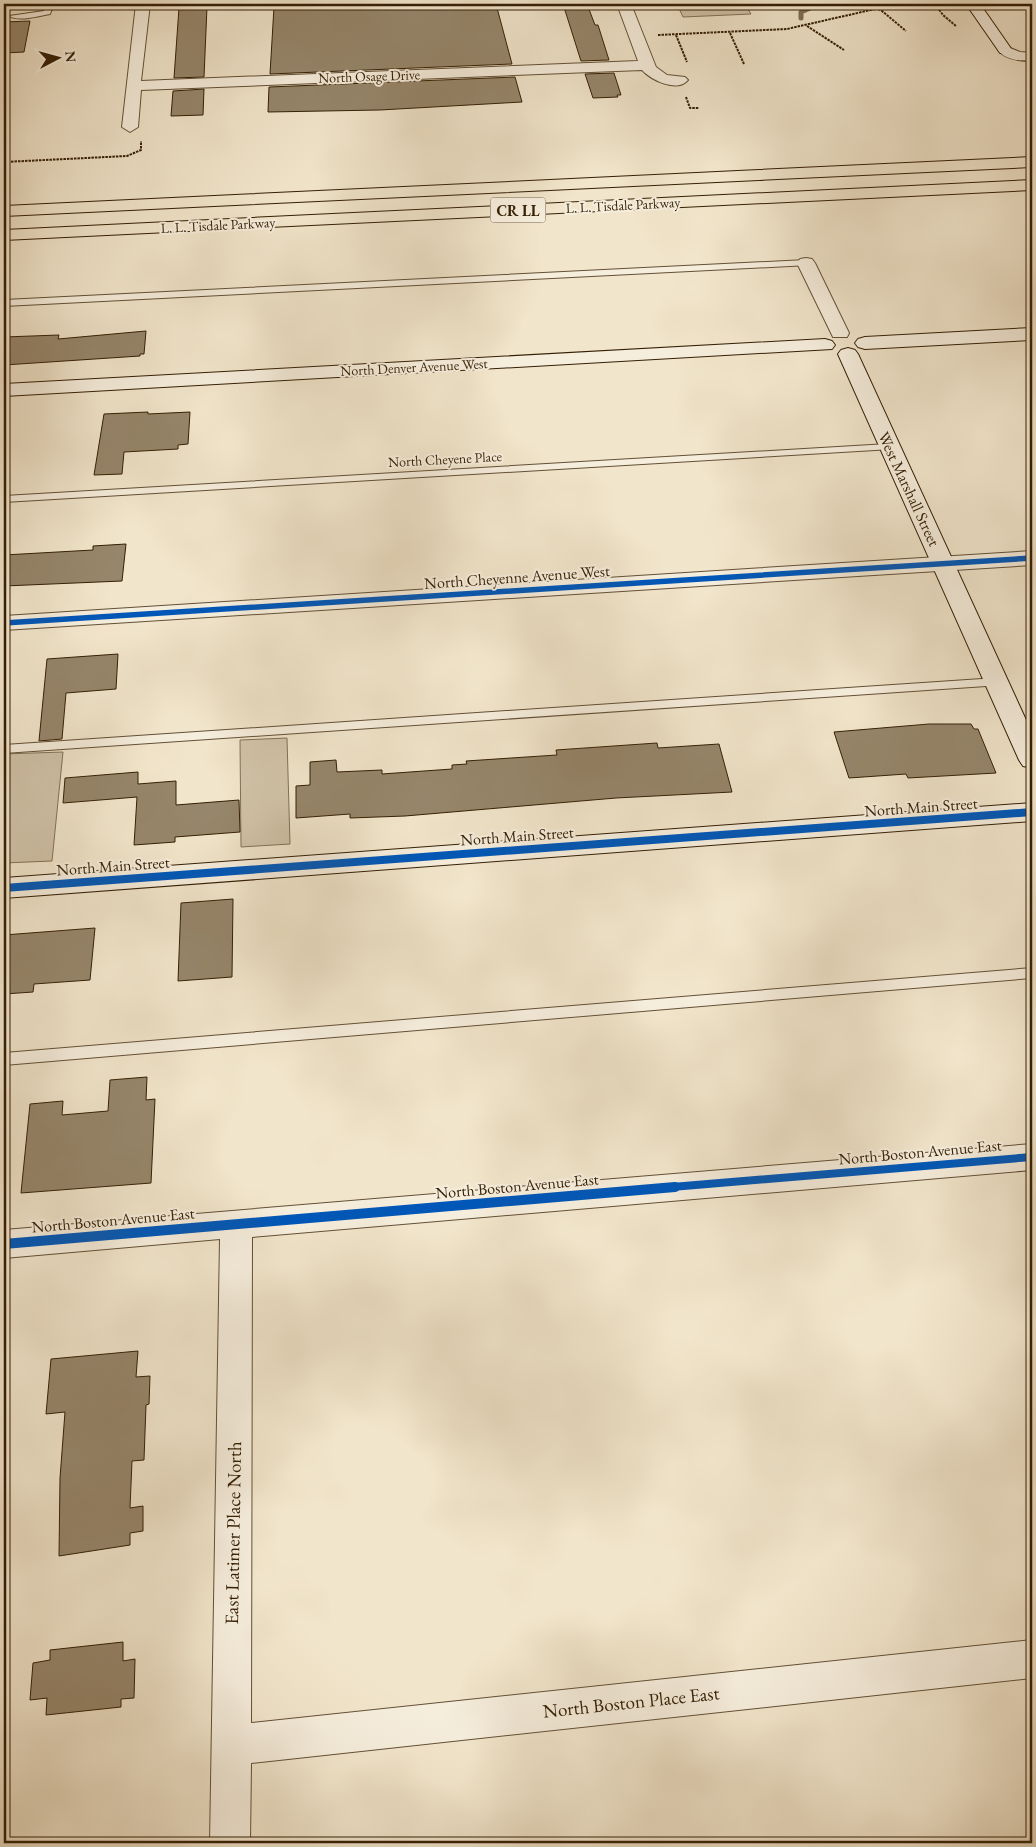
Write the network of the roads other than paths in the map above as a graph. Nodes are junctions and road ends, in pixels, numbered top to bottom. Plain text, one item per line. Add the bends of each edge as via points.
1 (50, 4) edge
2 (143, 4) edge
3 (624, 4) edge
4 (973, 4) edge
5 (13, 16) dead end
6 (1032, 57) edge
7 (646, 65) junction
8 (680, 80) dead end
9 (133, 86) junction
10 (130, 127) dead end
11 (1032, 162) edge
12 (1032, 185) edge
13 (4, 211) edge
14 (4, 235) edge
15 (806, 263) joint
16 (4, 302) edge
17 (1032, 334) edge
18 (832, 339) junction
19 (857, 348) junction
20 (4, 390) edge
21 (888, 447) junction
22 (4, 499) edge
23 (1032, 558) edge
24 (944, 564) junction
25 (4, 623) edge
26 (997, 682) junction
27 (4, 749) edge
28 (1032, 760) edge
29 (1032, 812) edge
30 (4, 888) edge
31 (1032, 973) edge
32 (4, 1059) edge
33 (1032, 1157) edge
34 (236, 1223) junction
35 (4, 1244) edge
36 (1032, 1660) edge
37 (231, 1745) junction
38 (230, 1843) edge

1 - 5 lane via 47,12 42,14
2 - 9 street
3 - 7 street
4 - 6 street via 1005,50 1017,56
7 - 8 street via 657,76
7 - 9 street, North Osage Drive
9 - 10 street
11 - 13 highway, L. L. Tisdale Parkway / CR LL
12 - 14 highway, L. L. Tisdale Parkway / CR LL
15 - 16 lane
15 - 18 street
17 - 19 street
18 - 19 street via 833,352
18 - 20 street, North Denver Avenue West
19 - 21 street, West Marshall Street
21 - 22 lane, North Cheyene Place
21 - 24 street, West Marshall Street
23 - 24 street, North Cheyenne Avenue West
24 - 25 street, North Cheyenne Avenue West
24 - 26 street, West Marshall Street
26 - 27 lane
26 - 28 street, West Marshall Street
29 - 30 street, North Main Street
31 - 32 lane
33 - 34 street, North Boston Avenue East
34 - 35 street, North Boston Avenue East
34 - 37 street, East Latimer Place North
36 - 37 street, North Boston Place East
37 - 38 street, East Latimer Place North

